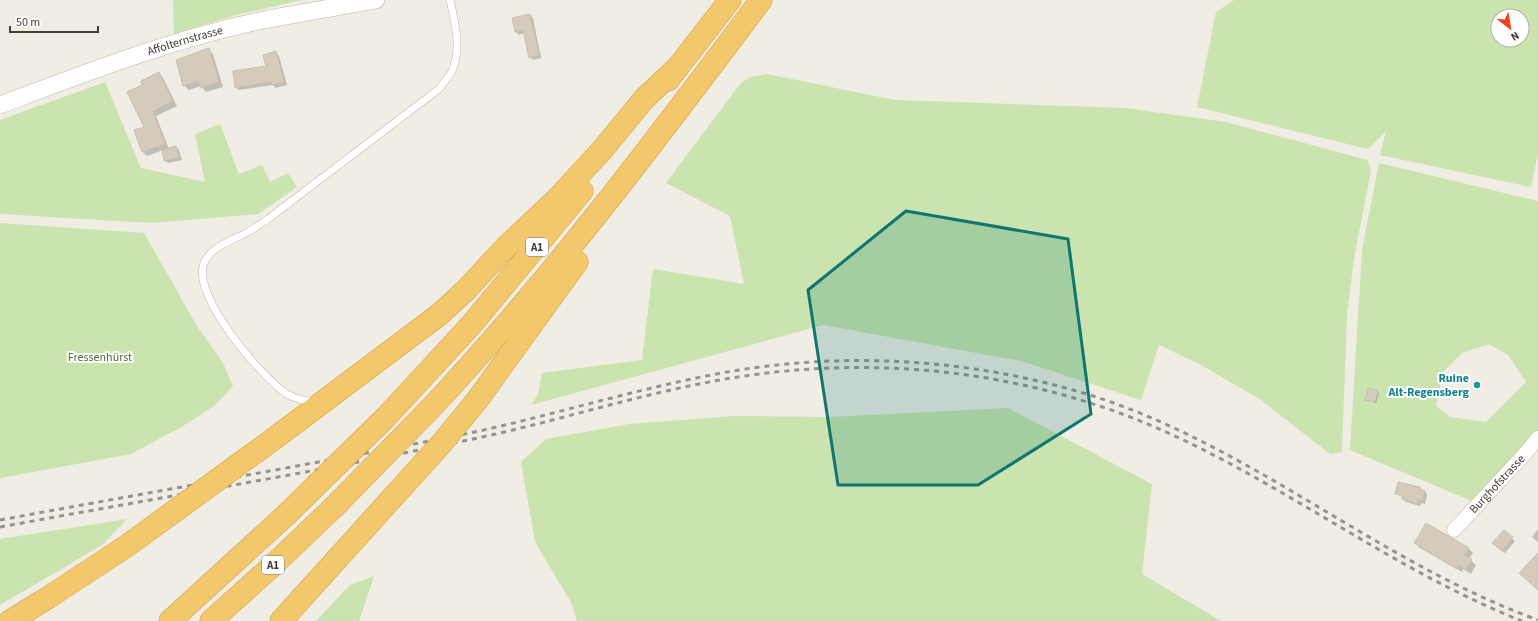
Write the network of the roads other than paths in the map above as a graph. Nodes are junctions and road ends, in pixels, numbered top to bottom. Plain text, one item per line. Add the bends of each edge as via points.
1 (376, 0) edge
2 (450, 0) edge
3 (730, 0) edge
4 (761, 0) edge
5 (677, 68) junction
6 (0, 105) edge
7 (614, 194) junction
8 (326, 401) junction
9 (1538, 438) edge
10 (1454, 530) dead end
11 (10, 621) edge
12 (170, 621) edge
13 (211, 621) edge
14 (281, 621) edge

1 - 6 street, Affolternstrasse via 260,21 172,44
2 - 8 lane via 457,38 457,54 452,72 439,89 268,219 213,250 203,265 202,279 216,312 233,337 265,374 279,388 297,399
3 - 5 highway, A1
4 - 7 highway, A1
5 - 8 highway via 644,99 556,200 506,247 466,290 440,314
5 - 12 highway, A1, bridge via 628,134 512,278 429,371 286,515
7 - 13 highway, A1, bridge via 532,295 431,408 333,508
7 - 14 highway, bridge via 578,260 478,399 442,443
8 - 11 highway, bridge via 128,544
9 - 10 street, Burghofstrasse

